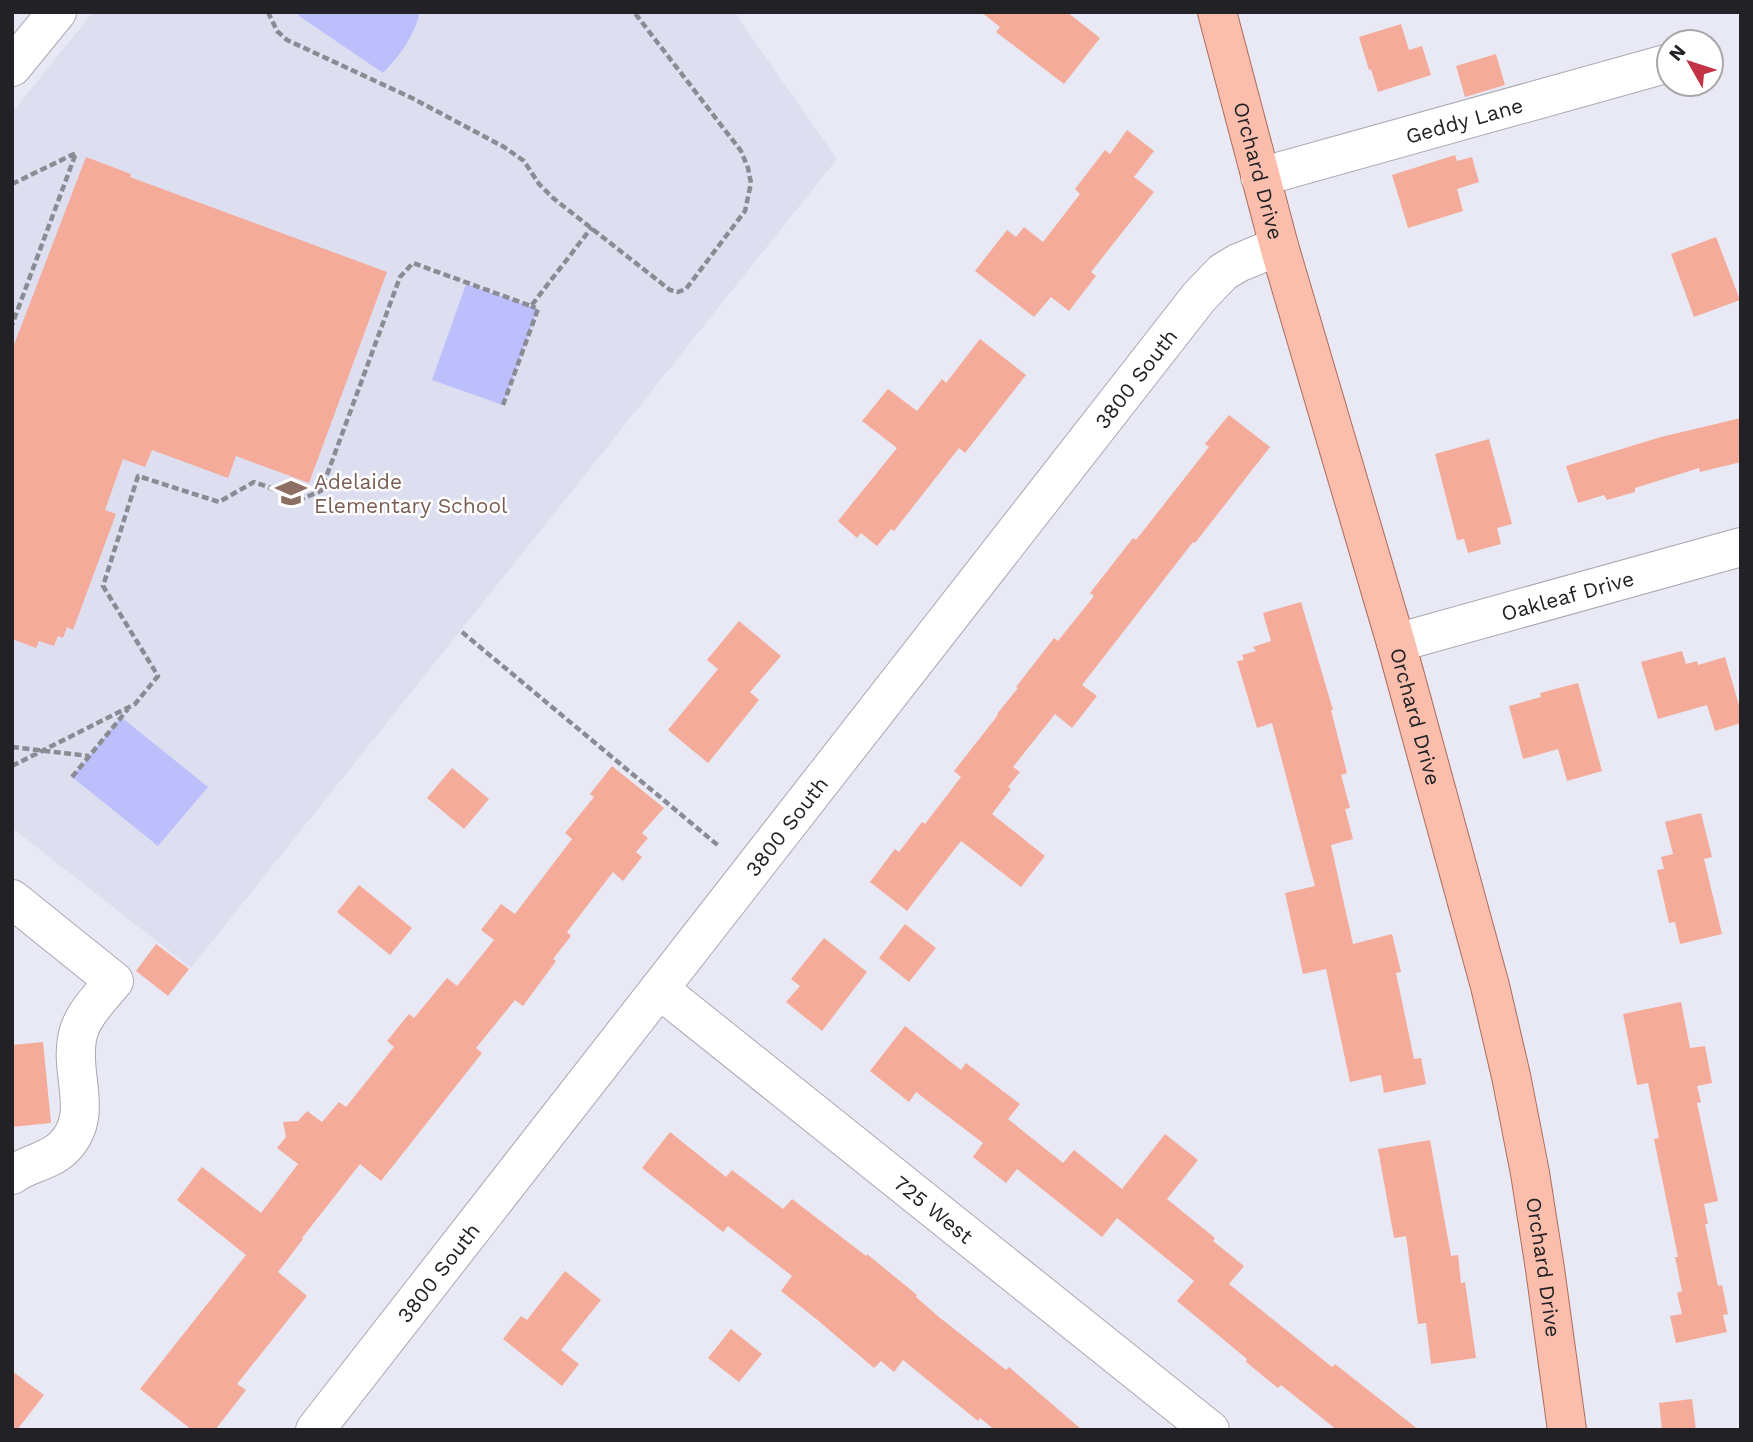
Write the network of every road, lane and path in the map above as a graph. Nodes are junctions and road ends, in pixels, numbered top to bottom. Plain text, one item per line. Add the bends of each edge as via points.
1 (57, 12) edge
2 (268, 12) edge
3 (634, 12) edge
4 (1217, 12) edge
5 (12, 67) edge
6 (1655, 68) edge
7 (1261, 177) junction
8 (12, 184) edge
9 (592, 227) junction
10 (1279, 246) junction
11 (531, 306) junction
12 (12, 325) edge
13 (503, 405) dead end
14 (1741, 547) edge
15 (462, 632) dead end
16 (1396, 643) junction
17 (131, 705) junction
18 (12, 747) edge
19 (40, 752) junction
20 (89, 756) junction
21 (12, 766) edge
22 (72, 778) dead end
23 (720, 847) dead end
24 (12, 899) edge
25 (659, 989) junction
26 (12, 1175) edge
27 (314, 1430) edge
28 (1210, 1430) edge
29 (1567, 1430) edge

1 - 5 street
2 - 9 path via 287,40 412,98 517,156 553,198
3 - 9 path via 741,152 751,183 745,211 686,289 678,292
4 - 7 main road, Orchard Drive
6 - 7 street, Geddy Lane
7 - 10 main road, Orchard Drive
8 - 12 path via 76,153
9 - 11 path
10 - 16 main road, Orchard Drive
10 - 25 street, 3800 South via 1223,272 1199,297
11 - 13 path via 538,309
11 - 17 path via 413,263 400,277 321,491 301,499 254,482 219,502 138,475 103,586 158,676
14 - 16 street, Oakleaf Drive
15 - 23 path
16 - 29 main road, Orchard Drive via 1474,922 1511,1076 1543,1255
17 - 19 path
17 - 20 path
18 - 19 path
19 - 20 path
19 - 21 path
20 - 22 path
24 - 26 street via 114,981 84,1019 76,1042 80,1110 74,1133 57,1153
25 - 27 street, 3800 South
25 - 28 street, 725 West

